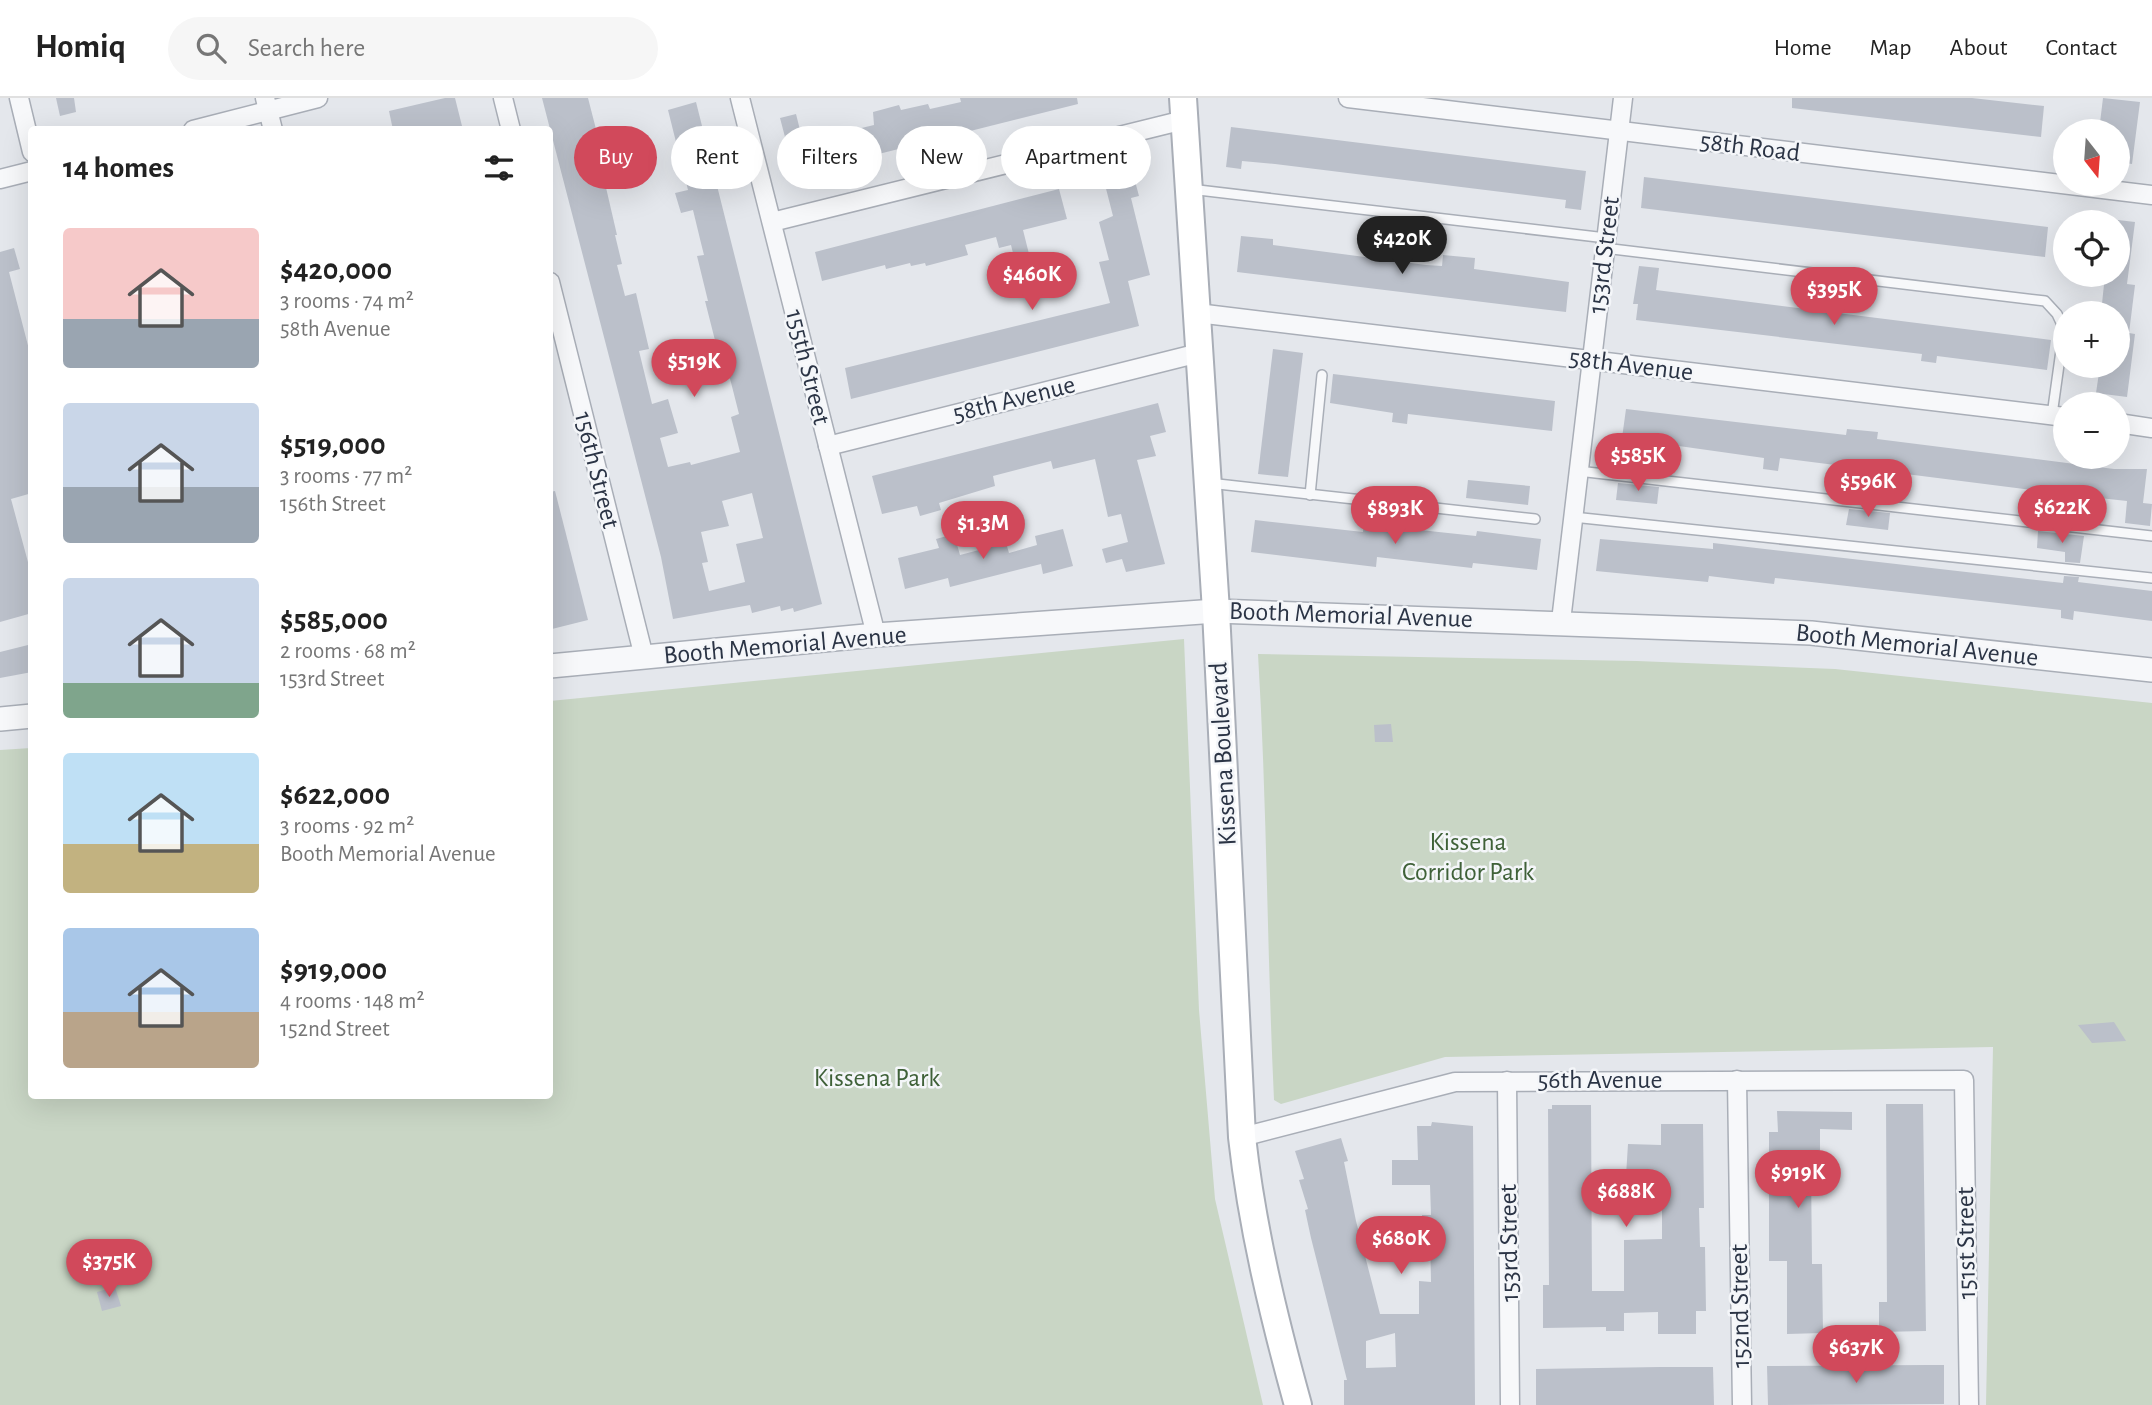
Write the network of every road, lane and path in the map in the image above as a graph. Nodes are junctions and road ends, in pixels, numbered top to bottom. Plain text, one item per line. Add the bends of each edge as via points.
1 (19, 98) edge
2 (318, 98) edge
3 (503, 98) edge
4 (740, 98) edge
5 (1348, 98) edge
6 (1623, 98) edge
7 (266, 104) edge
8 (1183, 109) edge
9 (204, 126) edge
10 (272, 126) edge
11 (510, 126) edge
12 (1619, 131) junction
13 (28, 135) edge
14 (28, 172) edge
15 (0, 178) edge
16 (1188, 189) junction
17 (2152, 195) edge
18 (772, 222) junction
19 (1605, 243) junction
20 (553, 294) edge
21 (1197, 313) junction
22 (1199, 353) junction
23 (1591, 360) junction
24 (1322, 375) dead end
25 (2060, 392) edge
26 (2053, 415) edge
27 (2130, 425) edge
28 (2152, 428) edge
29 (828, 446) junction
30 (1578, 471) junction
31 (1208, 483) junction
32 (1310, 495) junction
33 (1573, 517) junction
34 (1535, 519) dead end
35 (2152, 536) edge
36 (2152, 578) edge
37 (1216, 611) junction
38 (1561, 621) junction
39 (876, 635) junction
40 (644, 657) junction
41 (553, 666) edge
42 (2152, 670) edge
43 (28, 716) edge
44 (0, 719) edge
45 (1507, 1080) junction
46 (1737, 1080) junction
47 (1964, 1080) joint
48 (1242, 1137) junction
49 (1298, 1405) edge
50 (1510, 1405) edge
51 (1742, 1405) edge
52 (1969, 1405) edge

1 - 13 street
2 - 7 street
3 - 11 street
4 - 18 street, 155th Street
5 - 12 street, 58th Road
6 - 12 street, 153rd Street
7 - 9 street
7 - 10 street
8 - 16 main road, Kissena Boulevard
8 - 18 street
12 - 17 street, 58th Road
12 - 19 street, 153rd Street
14 - 15 street
16 - 19 lane
16 - 21 main road, Kissena Boulevard
18 - 29 street, 155th Street
19 - 23 street, 153rd Street
19 - 25 lane via 2045,301 2064,329
20 - 40 street, 156th Street
21 - 22 main road, Kissena Boulevard
21 - 23 street, 58th Avenue
22 - 29 street, 58th Avenue
22 - 31 main road, Kissena Boulevard
23 - 26 street, 58th Avenue
23 - 30 street, 153rd Street
24 - 32 lane
27 - 28 street
29 - 39 street, 155th Street
30 - 33 street, 153rd Street
30 - 35 lane
31 - 32 lane
31 - 37 main road, Kissena Boulevard
32 - 34 lane
33 - 36 lane
33 - 38 street, 153rd Street
37 - 38 street, Booth Memorial Avenue
37 - 39 street, Booth Memorial Avenue
37 - 48 main road, Kissena Boulevard
38 - 42 street, Booth Memorial Avenue via 1811,633
39 - 40 street, Booth Memorial Avenue
40 - 41 street, Booth Memorial Avenue
43 - 44 street
45 - 46 street, 56th Avenue
45 - 48 street, 56th Avenue via 1455,1082
45 - 50 street, 153rd Street
46 - 47 street, 56th Avenue
46 - 51 street, 152nd Street
47 - 52 street, 151st Street
48 - 49 main road, Kissena Boulevard via 1255,1224

